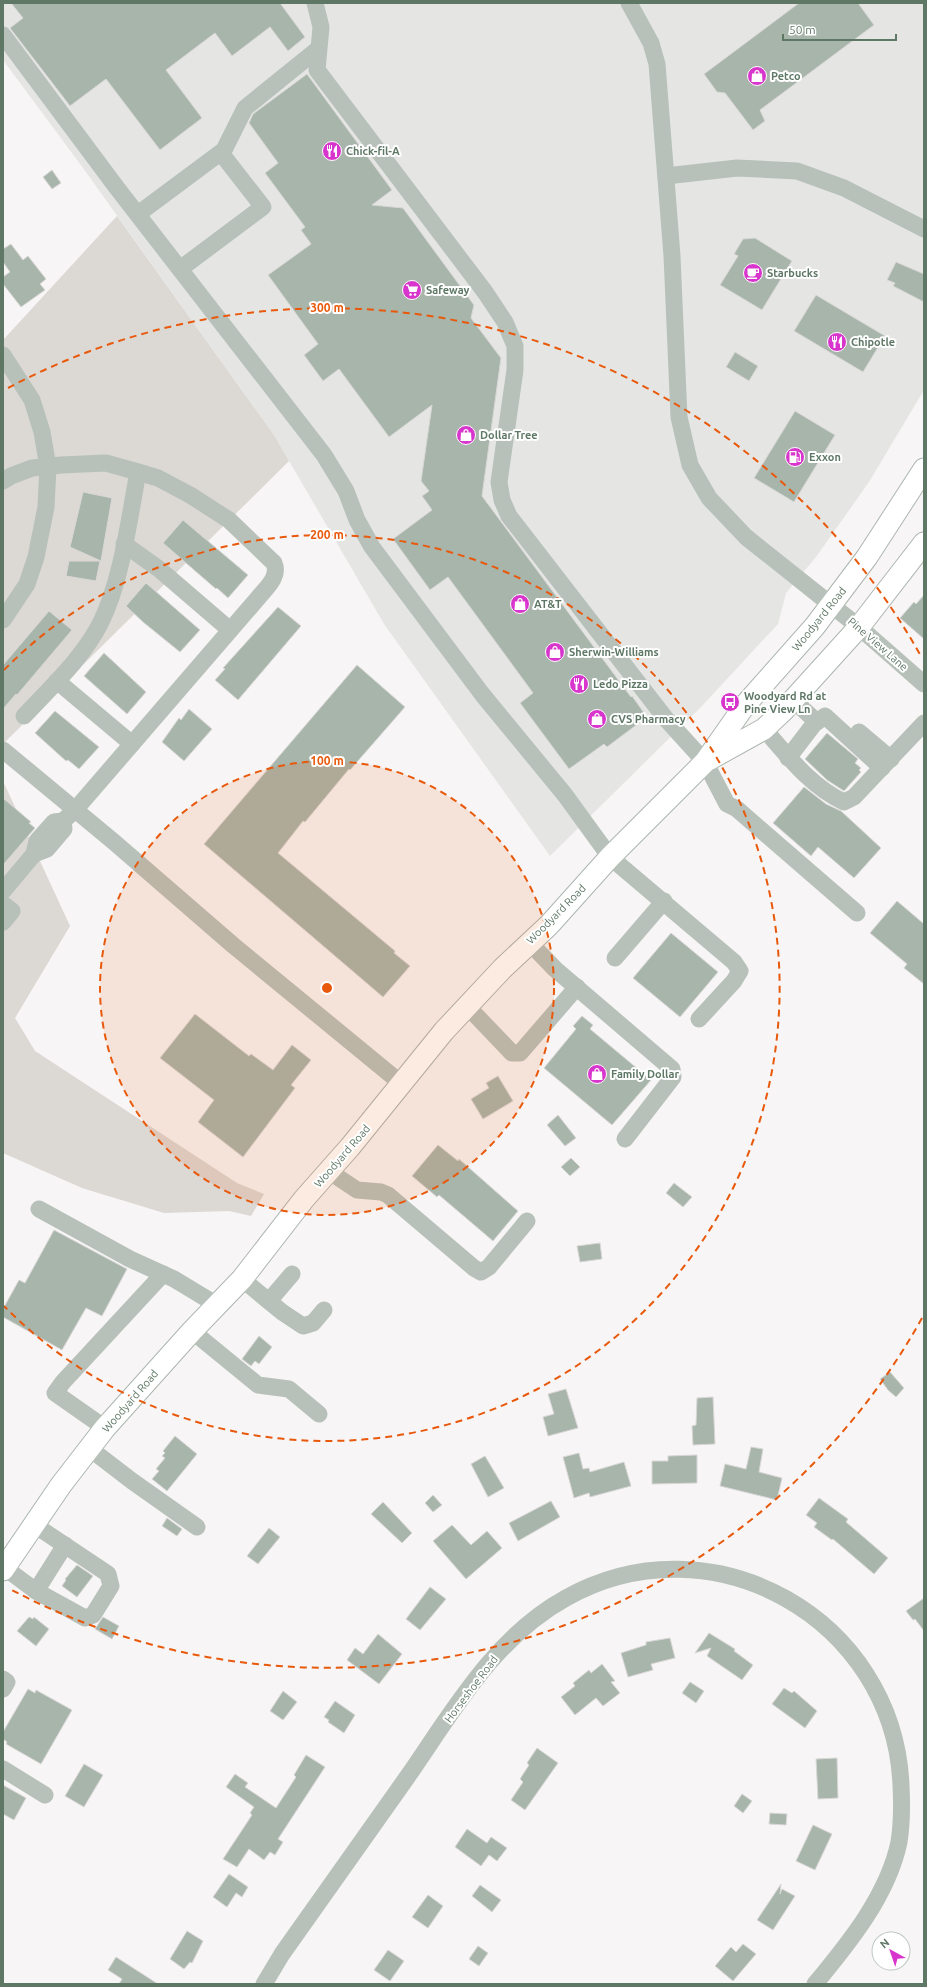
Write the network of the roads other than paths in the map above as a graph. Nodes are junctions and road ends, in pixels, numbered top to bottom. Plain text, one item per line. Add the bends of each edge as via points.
1 (315, 3) edge
2 (629, 3) edge
3 (3, 35) edge
4 (318, 49) junction
5 (221, 152) junction
6 (666, 176) junction
7 (138, 214) junction
8 (924, 229) edge
9 (180, 269) junction
10 (3, 354) edge
11 (48, 467) junction
12 (924, 469) edge
13 (138, 472) junction
14 (3, 481) edge
15 (924, 543) edge
16 (124, 544) junction
17 (831, 604) junction
18 (3, 620) edge
19 (859, 627) junction
20 (230, 630) junction
21 (57, 681) junction
22 (924, 684) edge
23 (793, 700) junction
24 (24, 716) dead end
25 (824, 716) junction
26 (924, 722) edge
27 (764, 729) junction
28 (132, 744) junction
29 (3, 750) edge
30 (788, 758) junction
31 (705, 762) junction
32 (884, 766) junction
33 (69, 815) junction
34 (610, 857) junction
35 (3, 891) edge
36 (664, 901) junction
37 (3, 904) edge
38 (857, 913) dead end
39 (3, 922) edge
40 (529, 942) junction
41 (615, 958) dead end
42 (577, 987) junction
43 (467, 1006) junction
44 (699, 1019) dead end
45 (402, 1084) junction
46 (625, 1139) dead end
47 (330, 1172) junction
48 (39, 1209) dead end
49 (527, 1220) dead end
50 (163, 1274) junction
51 (292, 1274) dead end
52 (242, 1279) junction
53 (270, 1301) junction
54 (217, 1305) junction
55 (324, 1310) dead end
56 (192, 1331) junction
57 (319, 1414) dead end
58 (105, 1428) junction
59 (89, 1448) junction
60 (34, 1524) junction
61 (198, 1527) dead end
62 (65, 1545) junction
63 (4, 1569) edge
64 (36, 1591) junction
65 (3, 1679) edge
66 (3, 1689) edge
67 (3, 1769) edge
68 (45, 1795) dead end
69 (264, 1984) edge
70 (815, 1984) edge

1 - 4 street via 321,27
2 - 6 street, Pine View Lane via 651,43 657,64
3 - 7 street
4 - 5 street via 245,108
4 - 31 street via 317,70 486,292 513,337 515,370 499,482 502,500 509,516 666,718
5 - 7 street
5 - 9 street via 263,207
6 - 8 street via 737,168 797,171 844,188
6 - 17 street, Pine View Lane via 679,418 690,465 708,498 741,532
7 - 9 street
9 - 34 street via 324,455 346,491 357,520 372,547 482,694 565,795
10 - 11 street via 32,400 42,432
11 - 13 street via 106,463
11 - 14 street via 32,468
11 - 18 street via 46,507 36,557 27,584
12 - 17 main road, Woodyard Road via 867,557
13 - 16 street
13 - 20 street via 158,478 190,495 228,520 274,563 277,569 274,578
15 - 19 main road, Woodyard Road
16 - 20 street via 159,569
16 - 21 street via 110,601 101,623
17 - 19 street, Pine View Lane
17 - 31 main road, Woodyard Road via 815,626 745,705
19 - 22 street, Pine View Lane
19 - 23 main road, Woodyard Road
20 - 28 street
21 - 24 street
21 - 28 street
23 - 25 street
23 - 27 main road, Woodyard Road
25 - 30 street via 806,733
25 - 32 street
26 - 32 street
27 - 30 street
27 - 31 main road, Woodyard Road
28 - 33 street
29 - 33 street
30 - 32 street via 835,798 844,802 854,797
31 - 34 main road, Woodyard Road
31 - 38 street via 727,804 737,809
33 - 35 street via 64,829 47,849 34,854
33 - 45 street
34 - 36 street
34 - 40 main road, Woodyard Road via 549,925
36 - 41 street
36 - 44 street via 682,920 734,962 740,971
37 - 39 street via 12,911
40 - 42 street
40 - 43 main road, Woodyard Road
42 - 43 street via 520,1053 512,1054
42 - 46 street via 672,1069 673,1077
43 - 45 main road, Woodyard Road
45 - 47 main road, Woodyard Road
47 - 49 street via 356,1190 388,1195 481,1272 489,1267
47 - 52 main road, Woodyard Road via 304,1199
48 - 50 street via 130,1259
50 - 54 street
50 - 58 street via 55,1393
51 - 53 street
52 - 53 street
52 - 54 main road, Woodyard Road
53 - 55 street via 303,1326 313,1323
54 - 56 main road, Woodyard Road
56 - 57 street via 258,1385 289,1389
56 - 58 main road, Woodyard Road
58 - 59 main road, Woodyard Road
59 - 60 main road, Woodyard Road
59 - 61 street
60 - 62 street
60 - 63 main road, Woodyard Road
62 - 64 street
62 - 64 street via 105,1571 110,1579 111,1586 93,1615 85,1618
63 - 64 street
65 - 66 street via 8,1682
67 - 68 street
69 - 70 street, Horseshoe Road via 484,1669 528,1624 565,1598 604,1580 660,1570 694,1570 728,1575 758,1584 781,1595 823,1625 848,1649 873,1685 889,1716 900,1764 902,1810 898,1843 888,1873 860,1926

